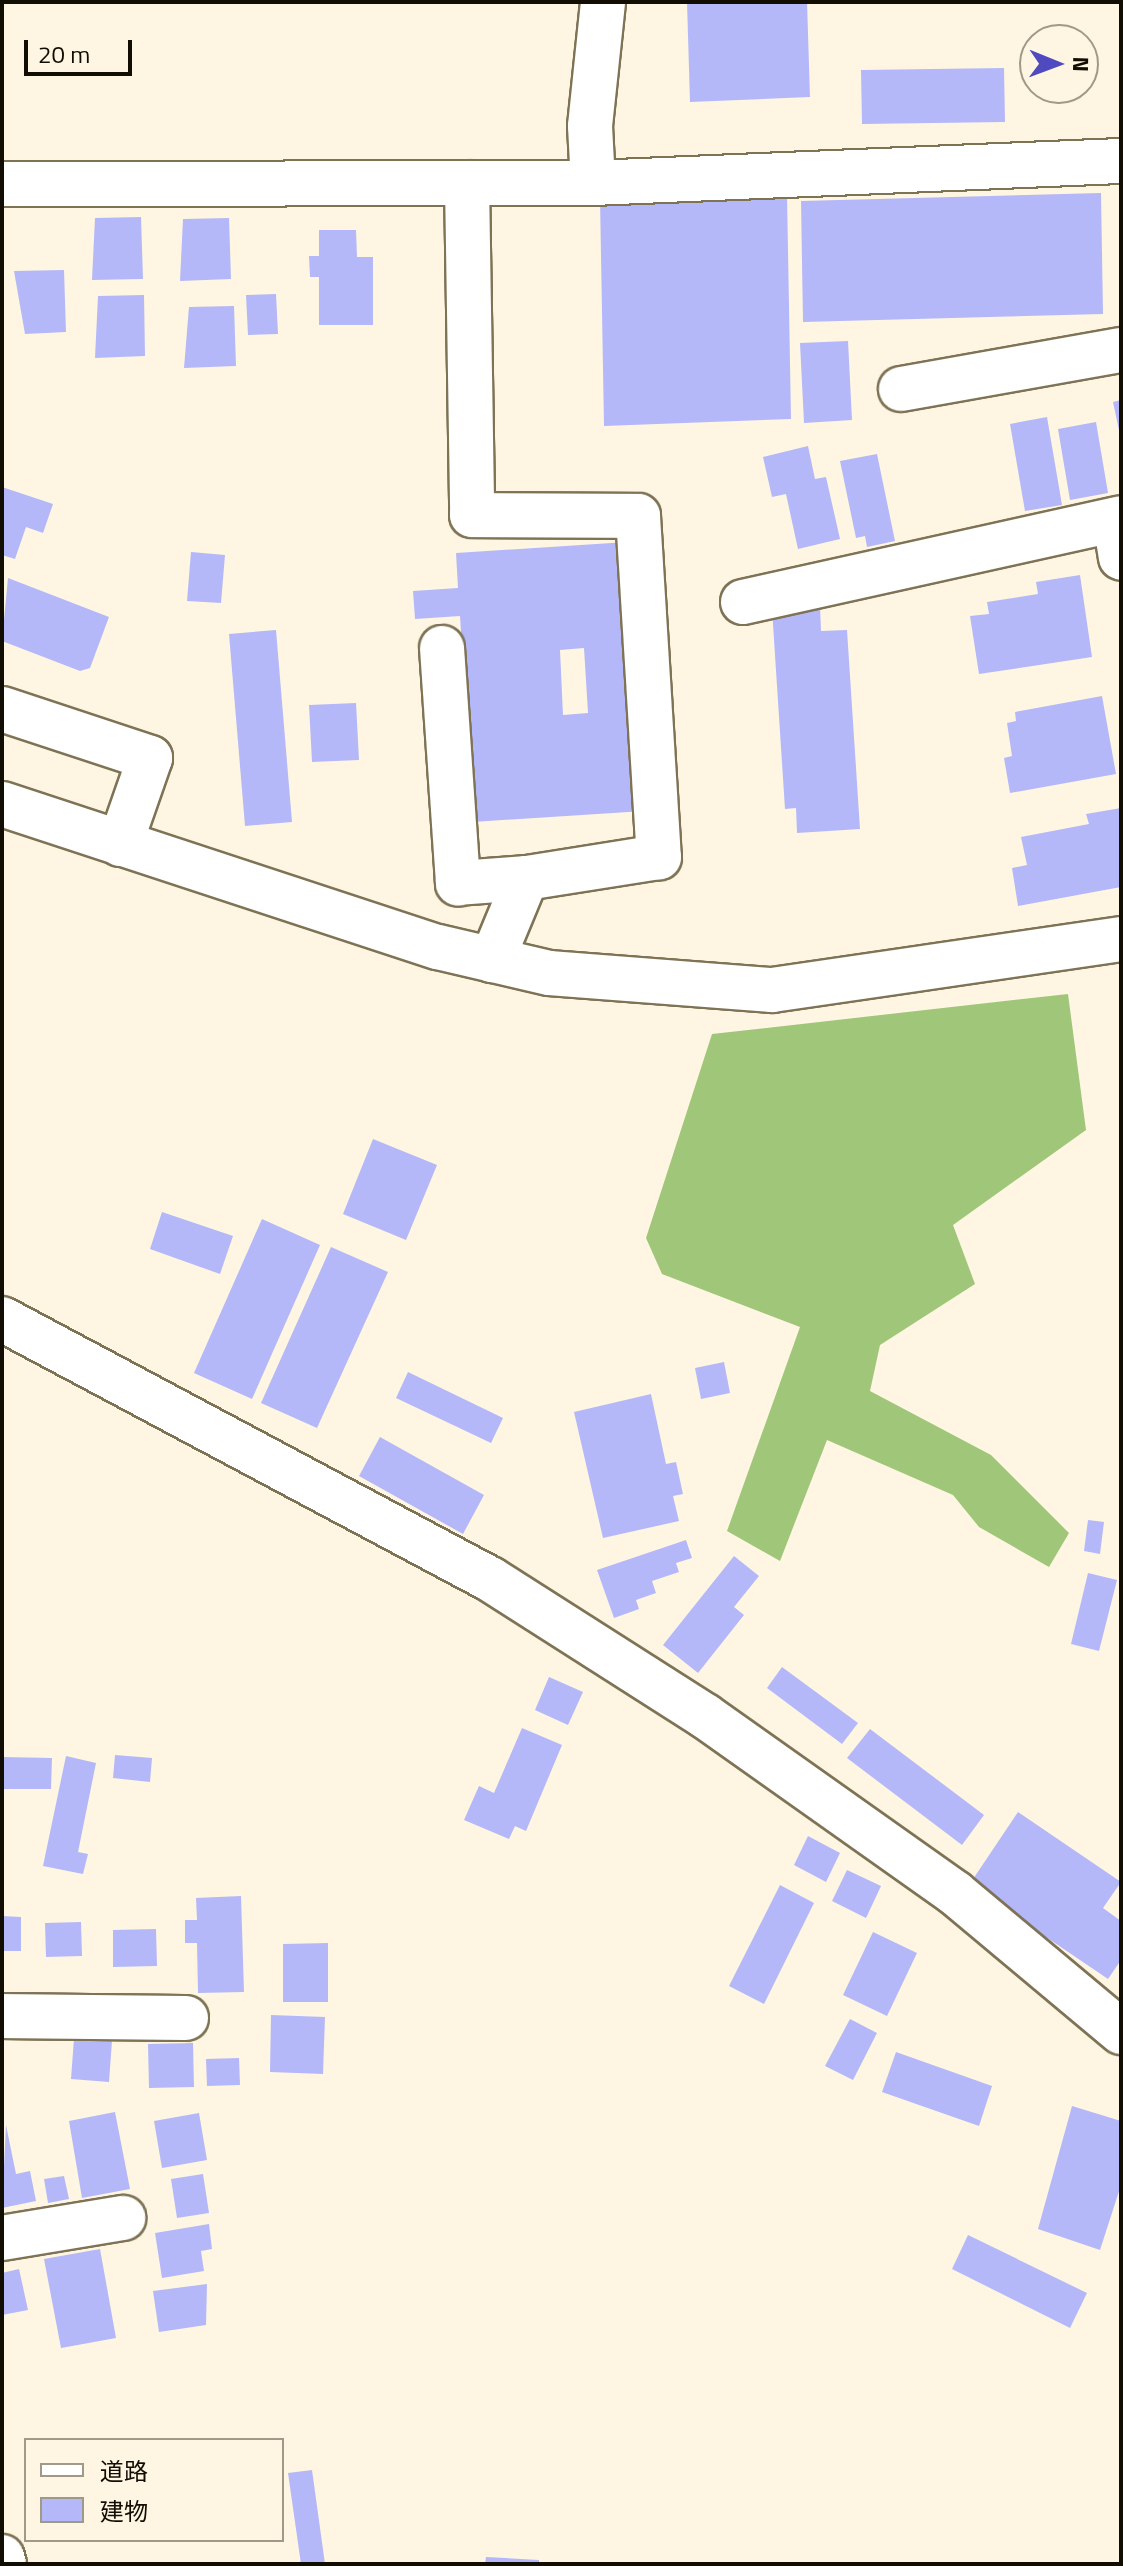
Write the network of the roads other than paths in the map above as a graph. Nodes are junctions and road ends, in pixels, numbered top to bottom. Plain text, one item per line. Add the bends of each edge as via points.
1 (603, 2) edge
2 (1121, 161) edge
3 (467, 183) junction
4 (593, 183) junction
5 (2, 184) edge
6 (1121, 350) edge
7 (901, 389) dead end
8 (1119, 532) edge
9 (743, 602) dead end
10 (442, 648) dead end
11 (2, 709) edge
12 (2, 804) edge
13 (120, 844) junction
14 (526, 878) junction
15 (1121, 939) edge
16 (492, 960) junction
17 (2, 1319) edge
18 (2, 2016) edge
19 (186, 2018) dead end
20 (1121, 2032) edge
21 (123, 2218) dead end
22 (2, 2238) edge
23 (2, 2557) edge
24 (4, 2564) edge

1 - 4 street via 590,126
2 - 4 street
3 - 4 street
3 - 5 street
3 - 14 street via 472,515 638,516 659,857
6 - 7 street
8 - 9 street
10 - 14 street via 458,883
11 - 13 street via 150,758
12 - 13 street
13 - 16 street
14 - 16 street
15 - 16 street via 772,990 662,987
17 - 20 street via 504,1588 705,1716 955,1893
18 - 19 street
21 - 22 street
23 - 24 street

